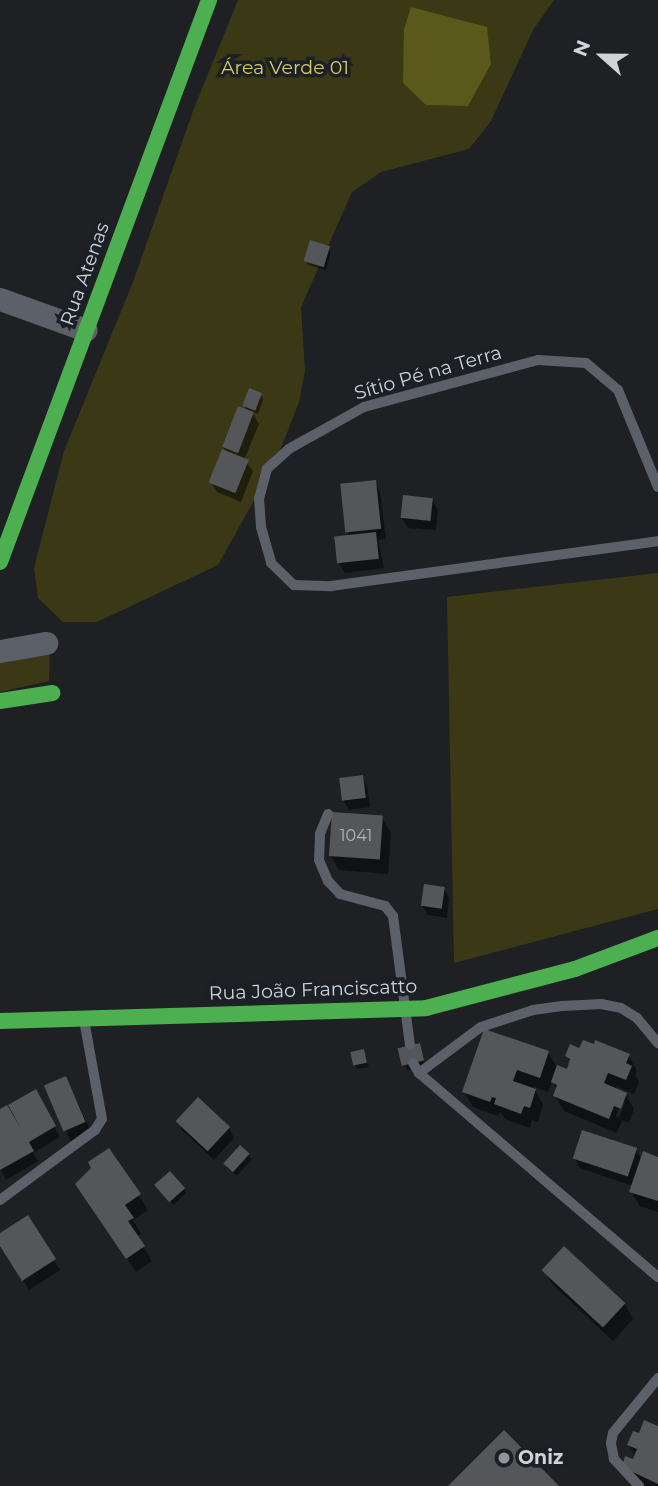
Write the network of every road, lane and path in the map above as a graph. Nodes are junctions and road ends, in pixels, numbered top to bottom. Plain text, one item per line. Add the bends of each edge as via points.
1 (209, 0) edge
2 (0, 299) edge
3 (86, 330) junction
4 (658, 487) edge
5 (658, 541) edge
6 (0, 562) edge
7 (46, 643) dead end
8 (0, 651) edge
9 (52, 693) dead end
10 (0, 701) edge
11 (328, 814) dead end
12 (658, 937) edge
13 (404, 1009) junction
14 (84, 1019) junction
15 (0, 1021) edge
16 (658, 1043) edge
17 (410, 1045) dead end
18 (0, 1200) edge
19 (658, 1277) edge
20 (658, 1378) edge
21 (639, 1486) edge

1 - 3 street, Rua Atenas
2 - 3 street
3 - 6 street, Rua Atenas
4 - 5 lane, Sítio Pé na Terra via 618,390 586,363 538,360 364,407 289,449 267,469 259,498 271,562 294,585 331,586
7 - 8 street
9 - 10 street
11 - 13 lane via 320,834 319,860 340,894 385,906 393,916
12 - 13 street, Rua João Franciscatto via 575,969 493,992
13 - 14 street, Rua João Franciscatto
13 - 17 lane
14 - 15 street, Rua João Franciscatto
14 - 18 lane via 102,1119 95,1130
16 - 19 lane via 637,1018 621,1008 562,1006 481,1027 416,1068
20 - 21 lane via 612,1433 614,1459

